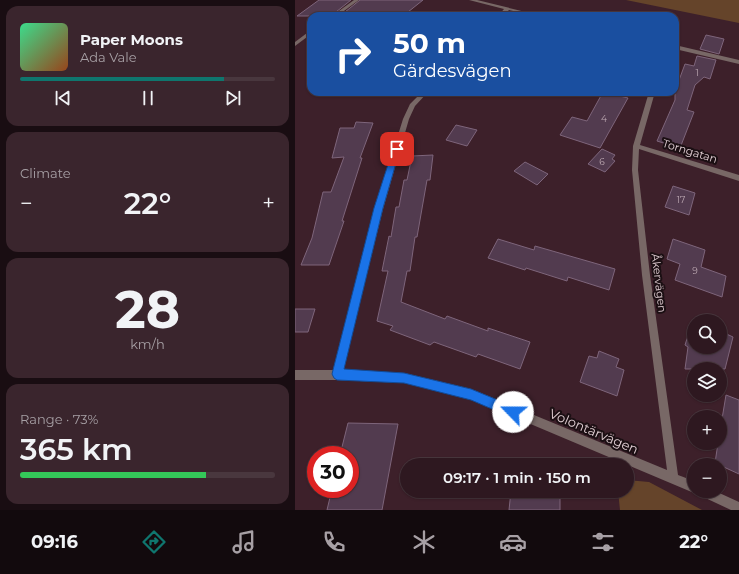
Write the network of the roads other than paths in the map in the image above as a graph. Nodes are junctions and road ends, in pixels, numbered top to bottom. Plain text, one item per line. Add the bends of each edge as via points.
1 (357, 0) edge
2 (471, 0) edge
3 (507, 9) junction
4 (340, 12) edge
5 (504, 12) edge
6 (521, 12) edge
7 (307, 35) edge
8 (295, 44) edge
9 (679, 48) edge
10 (739, 62) edge
11 (421, 96) edge
12 (652, 96) edge
13 (636, 146) junction
14 (739, 178) edge
15 (337, 374) junction
16 (295, 375) edge
17 (673, 477) junction
18 (687, 484) edge
19 (718, 498) edge
20 (739, 508) edge

1 - 4 street
2 - 3 street
3 - 5 street
3 - 6 street
7 - 8 street
9 - 10 street
11 - 15 street via 412,105 403,126 379,208
12 - 13 street, Åkervägen
13 - 14 street, Torngatan
13 - 17 street, Åkervägen via 635,170 646,275
15 - 16 street, Volontärvägen
15 - 17 street, Volontärvägen via 404,378 471,394
17 - 18 street, Volontärvägen
19 - 20 street

